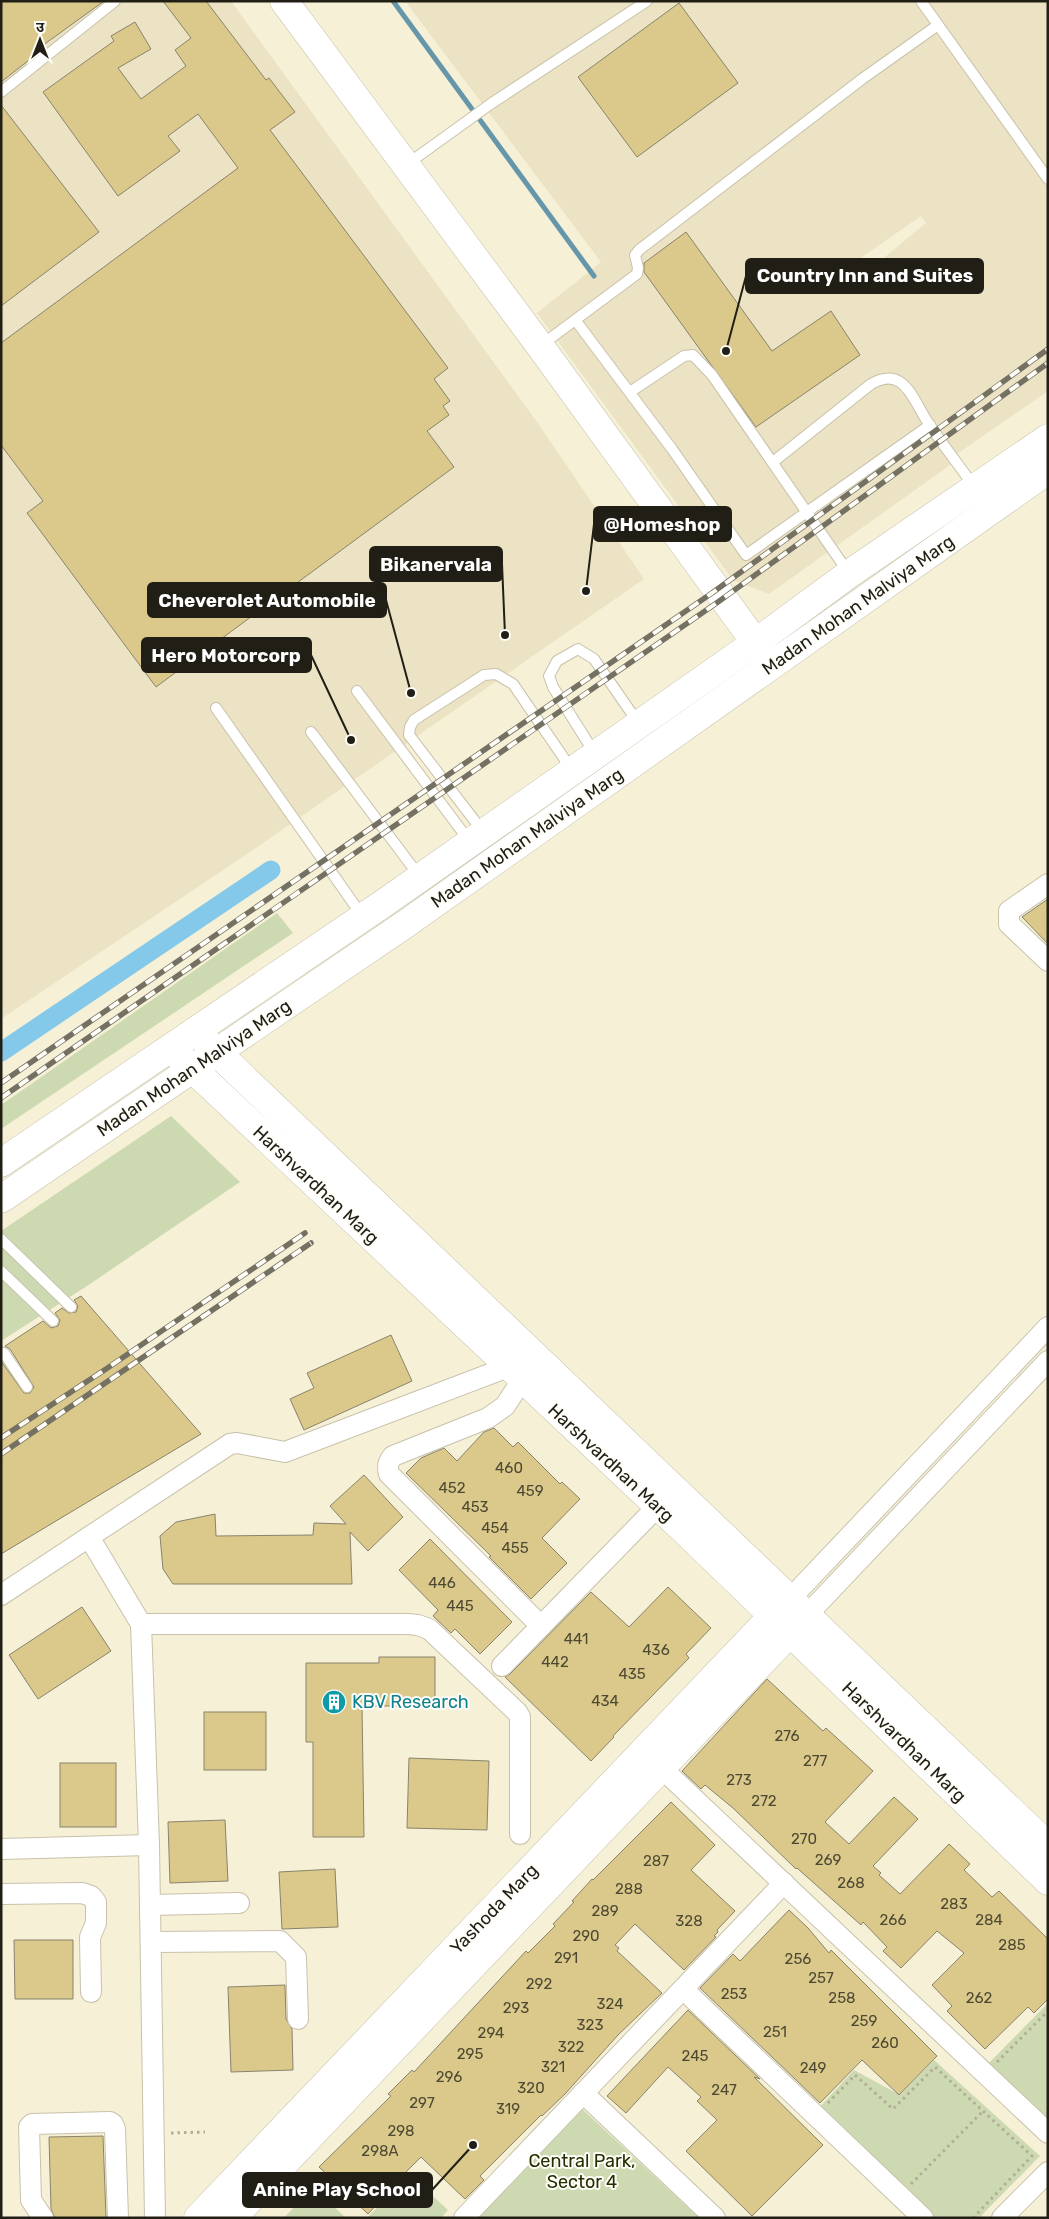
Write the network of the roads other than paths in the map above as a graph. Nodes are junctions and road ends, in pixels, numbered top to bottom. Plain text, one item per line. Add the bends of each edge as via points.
1 (115, 1) edge
2 (284, 1) edge
3 (647, 1) edge
4 (921, 1) edge
5 (938, 25) junction
6 (1, 92) edge
7 (406, 165) junction
8 (1048, 179) edge
9 (576, 321) junction
10 (540, 346) junction
11 (630, 392) junction
12 (930, 425) junction
13 (1048, 438) edge
14 (773, 462) junction
15 (1048, 470) edge
16 (975, 488) junction
17 (808, 513) junction
18 (849, 574) junction
19 (755, 643) junction
20 (772, 665) junction
21 (357, 691) dead end
22 (216, 708) dead end
23 (640, 724) junction
24 (311, 732) dead end
25 (596, 755) junction
26 (573, 771) junction
27 (477, 838) junction
28 (421, 878) junction
29 (1048, 884) edge
30 (364, 917) junction
31 (1048, 962) edge
32 (195, 1031) junction
33 (170, 1048) junction
34 (217, 1052) junction
35 (193, 1069) junction
36 (1, 1163) edge
37 (1, 1199) edge
38 (1, 1239) edge
39 (1, 1271) edge
40 (71, 1307) dead end
41 (53, 1321) dead end
42 (1048, 1326) edge
43 (4, 1354) dead end
44 (1048, 1361) edge
45 (515, 1374) junction
46 (27, 1386) dead end
47 (658, 1506) junction
48 (89, 1537) junction
49 (1, 1595) edge
50 (789, 1616) junction
51 (141, 1624) junction
52 (541, 1626) junction
53 (502, 1666) dead end
54 (653, 1760) junction
55 (520, 1834) dead end
56 (149, 1845) junction
57 (1048, 1846) edge
58 (1, 1849) edge
59 (1048, 1881) edge
60 (784, 1883) junction
61 (1, 1894) edge
62 (239, 1903) dead end
63 (150, 1905) junction
64 (151, 1942) junction
65 (683, 1989) junction
66 (91, 1992) dead end
67 (298, 2019) dead end
68 (583, 2094) junction
69 (1048, 2133) edge
70 (1048, 2172) edge
71 (43, 2218) edge
72 (118, 2218) edge
73 (155, 2218) edge
74 (198, 2218) edge
75 (232, 2218) edge
76 (464, 2218) edge
77 (716, 2218) edge
78 (923, 2218) edge
79 (1002, 2218) edge

1 - 6 lane
2 - 7 street
3 - 7 lane via 492,103
4 - 5 lane
5 - 8 lane
5 - 9 lane via 846,91 639,250 635,255 637,274
7 - 10 street
9 - 10 lane
9 - 11 lane
10 - 19 street
11 - 14 lane via 684,356 693,355 712,375
11 - 17 lane via 746,555
12 - 14 lane via 900,382 880,379
12 - 16 lane
12 - 17 lane
13 - 16 street, Madan Mohan Malviya Marg
14 - 17 lane
15 - 20 street, Madan Mohan Malviya Marg
16 - 18 street, Madan Mohan Malviya Marg
17 - 18 lane
18 - 19 street, Madan Mohan Malviya Marg
19 - 20 street
19 - 23 street, Madan Mohan Malviya Marg
20 - 34 street, Madan Mohan Malviya Marg via 404,925
21 - 27 lane
22 - 30 lane
23 - 25 street, Madan Mohan Malviya Marg
23 - 25 lane via 594,659 578,650 556,661 549,676 554,688
24 - 28 lane
25 - 26 street, Madan Mohan Malviya Marg
26 - 27 street, Madan Mohan Malviya Marg
26 - 27 lane via 513,684 496,674 484,675 414,720 410,735
27 - 28 street, Madan Mohan Malviya Marg
28 - 30 street, Madan Mohan Malviya Marg
29 - 31 street via 1009,911 1009,924
30 - 32 street, Madan Mohan Malviya Marg
32 - 33 street, Madan Mohan Malviya Marg
32 - 34 street, Harshvardhan Marg
33 - 35 street, Harshvardhan Marg
33 - 36 street, Madan Mohan Malviya Marg
34 - 35 street, Madan Mohan Malviya Marg
34 - 50 street, Harshvardhan Marg
35 - 37 street, Madan Mohan Malviya Marg
35 - 45 street, Harshvardhan Marg
38 - 40 lane
39 - 41 lane
42 - 50 street
43 - 46 lane
44 - 50 street
45 - 47 street, Harshvardhan Marg
45 - 48 street via 285,1452 230,1444
45 - 52 street via 499,1411 393,1456 388,1467 389,1474
47 - 50 street, Harshvardhan Marg
47 - 52 street
48 - 49 street
48 - 51 street
50 - 54 street, Yashoda Marg
50 - 57 street, Harshvardhan Marg
50 - 59 street, Harshvardhan Marg
51 - 55 street via 407,1624 429,1629 520,1716
51 - 56 street
52 - 53 street
54 - 60 street
54 - 74 street, Yashoda Marg
54 - 75 street, Yashoda Marg
56 - 58 street
56 - 63 street
60 - 65 street
60 - 69 street
61 - 66 street via 82,1893 91,1896 96,1902 96,1923 90,1937
62 - 63 street
63 - 64 street
64 - 67 street via 280,1941 296,1957
64 - 73 street
65 - 68 street
65 - 78 street
68 - 76 street
68 - 77 street
70 - 79 street
71 - 72 street via 31,2200 29,2126 110,2122 115,2130

